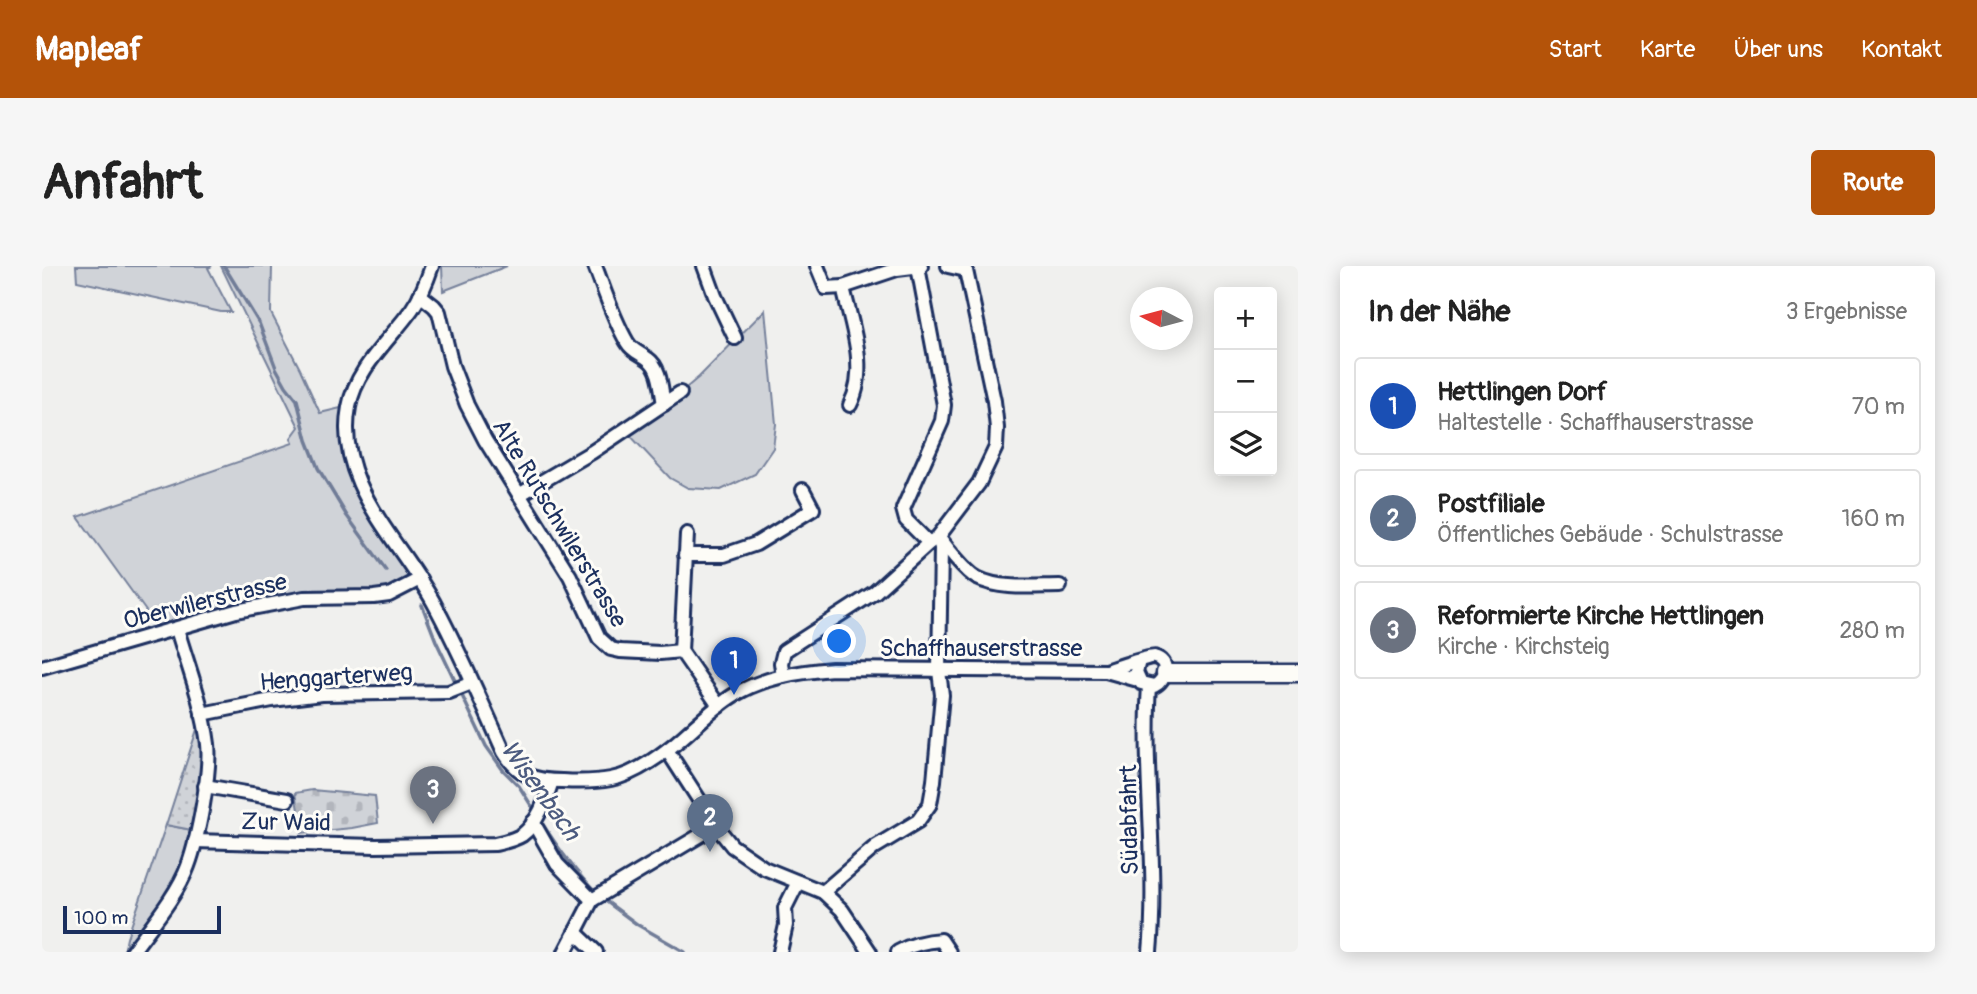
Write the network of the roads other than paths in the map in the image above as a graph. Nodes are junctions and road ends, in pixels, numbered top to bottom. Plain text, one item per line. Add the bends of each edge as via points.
1 (432, 266) edge
2 (595, 266) edge
3 (704, 266) edge
4 (817, 266) edge
5 (920, 266) edge
6 (948, 266) edge
7 (897, 268) edge
8 (966, 268) edge
9 (843, 287) junction
10 (421, 295) junction
11 (735, 338) dead end
12 (680, 393) dead end
13 (664, 404) junction
14 (850, 405) dead end
15 (803, 490) dead end
16 (519, 495) junction
17 (687, 534) dead end
18 (934, 540) junction
19 (685, 555) junction
20 (420, 579) junction
21 (1060, 586) dead end
22 (177, 629) junction
23 (681, 651) junction
24 (1139, 661) junction
25 (42, 667) edge
26 (939, 671) junction
27 (1106, 671) junction
28 (1166, 673) junction
29 (1298, 673) edge
30 (783, 676) junction
31 (1144, 683) junction
32 (464, 687) junction
33 (719, 706) junction
34 (202, 714) junction
35 (667, 751) junction
36 (552, 781) junction
37 (205, 786) junction
38 (287, 800) dead end
39 (536, 817) junction
40 (716, 826) junction
41 (195, 841) junction
42 (798, 882) junction
43 (822, 892) junction
44 (597, 897) junction
45 (575, 932) junction
46 (132, 952) edge
47 (565, 952) edge
48 (596, 952) edge
49 (780, 952) edge
50 (870, 952) edge
51 (898, 952) edge
52 (949, 952) edge
53 (1150, 952) edge

1 - 10 street, Schaffhauserstrasse
2 - 13 street via 629,346 657,369
3 - 11 street
4 - 9 street via 826,288
5 - 7 street
5 - 18 street via 944,405 942,421 903,509 906,520
6 - 8 street
7 - 9 street
8 - 18 street via 994,401 996,447 979,483
9 - 14 street via 860,361
10 - 16 street, Alte Rutschwilerstrasse via 439,312 467,405
10 - 20 street, Schaffhauserstrasse via 363,373 349,406 347,428 348,449 360,486
12 - 13 street
13 - 16 street
15 - 19 street via 813,509 757,544 724,555
16 - 23 street, Alte Rutschwilerstrasse via 570,576 605,645 620,651
17 - 19 street
18 - 21 street via 975,577 1008,585
18 - 26 street via 941,548
18 - 30 street via 875,592 784,652
19 - 23 street
20 - 22 street, Oberwilerstrasse via 389,595 284,601
20 - 32 street, Schaffhauserstrasse via 435,605
22 - 25 street, Oberwilerstrasse
22 - 34 street
23 - 33 street
24 - 27 street, Schaffhauserstrasse
24 - 28 street via 1157,658
24 - 31 street via 1136,668
26 - 27 street, Schaffhauserstrasse
26 - 30 street, Schaffhauserstrasse via 832,669
26 - 43 street via 942,695 930,804 918,821 875,847
27 - 31 street, Schaffhauserstrasse
28 - 29 main road
28 - 31 street via 1158,684
30 - 33 street, Schaffhauserstrasse via 760,682
31 - 53 street, Südabfahrt
32 - 34 street, Henggarterweg via 322,694
32 - 36 street, Schaffhauserstrasse via 512,765 529,777
33 - 35 street, Schaffhauserstrasse
34 - 37 street via 208,746
35 - 36 street, Schaffhauserstrasse via 613,779
35 - 40 street
36 - 39 street
37 - 38 street
37 - 41 street
39 - 41 street, Zur Waid via 522,835 495,844
39 - 44 street via 557,864
40 - 42 street via 739,852
40 - 44 street
41 - 46 street via 178,886
42 - 43 street
42 - 49 street via 785,908
43 - 50 street via 842,910
44 - 45 street
45 - 47 street
45 - 48 street
51 - 52 street via 910,945 941,940

